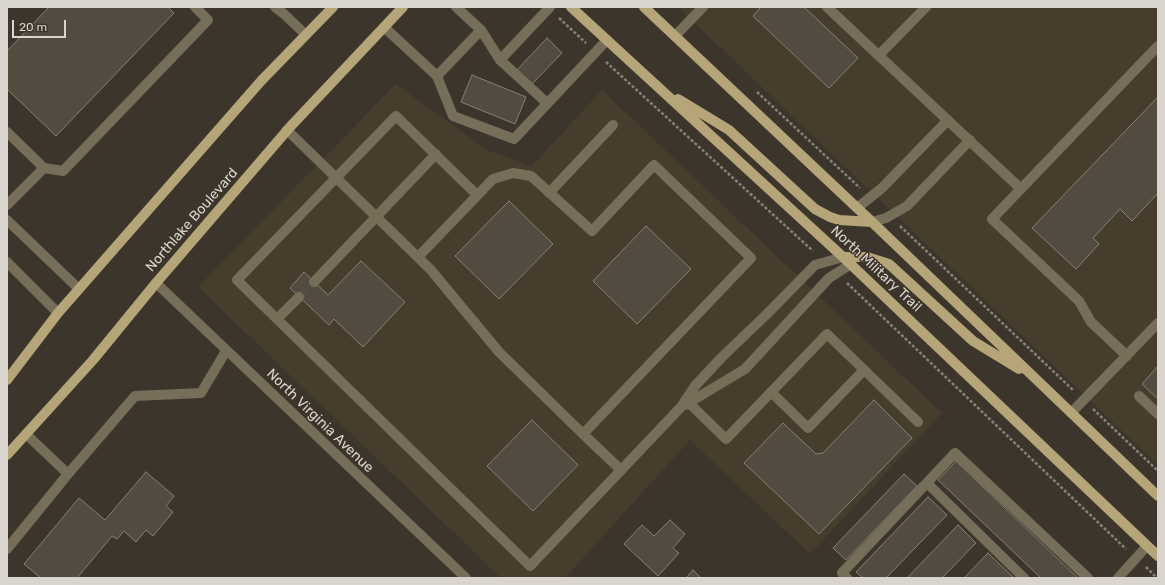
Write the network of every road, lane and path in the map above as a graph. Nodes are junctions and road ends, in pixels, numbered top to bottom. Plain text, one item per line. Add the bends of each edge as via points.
1 (195, 7) edge
2 (275, 7) edge
3 (332, 7) edge
4 (403, 7) edge
5 (456, 7) edge
6 (571, 7) edge
7 (644, 7) edge
8 (703, 7) edge
9 (827, 7) edge
10 (926, 7) edge
11 (549, 8) edge
12 (384, 27) junction
13 (481, 30) junction
14 (305, 34) junction
15 (675, 36) junction
16 (607, 40) junction
17 (1158, 46) edge
18 (596, 52) junction
19 (879, 56) junction
20 (500, 60) junction
21 (437, 76) junction
22 (659, 88) junction
23 (755, 90) dead end
24 (547, 103) junction
25 (948, 120) junction
26 (613, 125) dead end
27 (287, 130) junction
28 (7, 132) edge
29 (970, 140) junction
30 (436, 154) junction
31 (44, 168) junction
32 (336, 178) junction
33 (1021, 189) junction
34 (549, 193) junction
35 (477, 195) junction
36 (870, 197) junction
37 (7, 205) edge
38 (857, 208) junction
39 (376, 216) junction
40 (890, 216) junction
41 (7, 220) edge
42 (872, 222) junction
43 (843, 257) junction
44 (418, 258) junction
45 (7, 262) edge
46 (825, 262) junction
47 (851, 264) junction
48 (837, 274) junction
49 (314, 282) tunnel mouth
50 (156, 283) junction
51 (79, 289) junction
52 (299, 296) tunnel mouth
53 (58, 313) junction
54 (278, 319) junction
55 (1158, 323) edge
56 (226, 351) junction
57 (1127, 356) junction
58 (864, 370) junction
59 (7, 380) edge
60 (1040, 382) junction
61 (772, 392) junction
62 (1139, 396) dead end
63 (1084, 401) junction
64 (685, 405) junction
65 (1071, 414) junction
66 (1158, 414) edge
67 (918, 422) dead end
68 (26, 434) junction
69 (583, 434) junction
70 (7, 455) edge
71 (621, 470) junction
72 (1158, 471) edge
73 (68, 474) junction
74 (927, 482) junction
75 (1158, 496) edge
76 (1147, 546) junction
77 (7, 549) edge
78 (1158, 556) edge
79 (1136, 558) junction
80 (466, 578) edge
81 (847, 578) edge
82 (1024, 578) edge
83 (1088, 578) edge
84 (1118, 578) edge
85 (1157, 578) edge

1 - 31 street via 208,20 63,171
2 - 14 street
3 - 14 main road
4 - 12 main road, Northlake Boulevard
5 - 13 street
6 - 16 main road, North Military Trail
7 - 15 main road
8 - 15 street
9 - 19 street
10 - 19 street
11 - 18 path
11 - 20 street
12 - 21 street
12 - 27 main road, Northlake Boulevard
13 - 20 street
13 - 21 street
14 - 51 main road
15 - 38 main road
16 - 18 street
16 - 22 main road, North Military Trail
17 - 33 street
18 - 24 street
18 - 46 path
19 - 25 street
20 - 24 street
21 - 24 street via 453,116 514,139
22 - 42 main road via 729,130 816,210 839,220
22 - 43 main road, North Military Trail
23 - 36 path
25 - 29 street
25 - 36 street via 882,188
26 - 34 street
27 - 32 street
27 - 50 main road, Northlake Boulevard
28 - 31 street
29 - 33 street
29 - 40 street via 907,206
30 - 32 street via 396,116
30 - 35 street
30 - 39 street
31 - 37 street
32 - 39 street
32 - 54 street via 238,280
33 - 57 street via 992,219 1079,301 1091,322
34 - 35 street via 531,176 513,174 493,179
34 - 69 street via 592,231 654,166 751,258
35 - 44 street
36 - 38 street
38 - 42 main road
39 - 44 street
39 - 49 street
40 - 42 street
40 - 63 path
41 - 51 street
42 - 60 main road
43 - 46 street
43 - 47 main road, North Military Trail
43 - 60 main road via 867,257 889,264 973,341
44 - 69 street via 499,352
45 - 53 street
46 - 64 street via 815,265 721,358 695,386
47 - 48 street
47 - 76 main road, North Military Trail
48 - 64 street via 830,278 745,369
48 - 79 path
50 - 56 street, North Virginia Avenue
50 - 68 main road, Northlake Boulevard via 93,360
51 - 53 main road
52 - 54 street
53 - 59 main road
54 - 71 street via 530,566
55 - 57 street
56 - 73 street via 201,393 135,396
56 - 80 street, North Virginia Avenue
57 - 63 street
58 - 61 street via 808,428
58 - 61 street via 827,334
58 - 67 street
60 - 65 main road
61 - 64 street via 726,439
62 - 66 street
63 - 65 street
63 - 72 path
64 - 71 street
65 - 75 main road
68 - 70 main road, Northlake Boulevard
68 - 73 street
69 - 71 street
73 - 77 street
74 - 81 street via 842,573
74 - 82 street
74 - 83 street via 955,453
76 - 78 main road, North Military Trail
76 - 79 street
79 - 84 street
79 - 85 path

